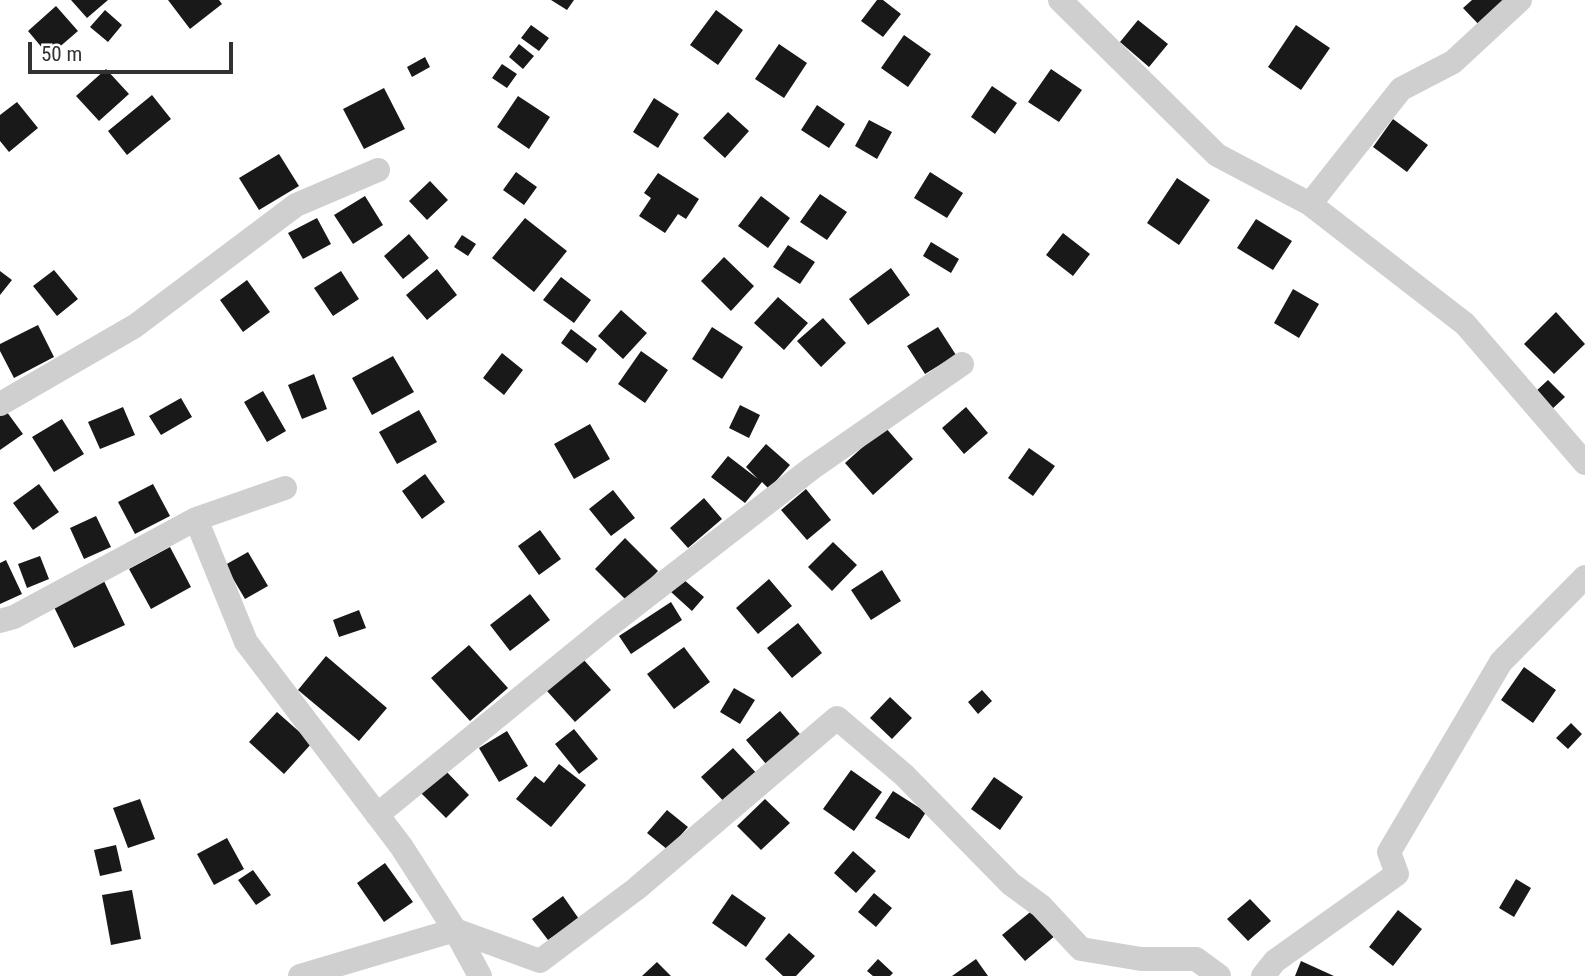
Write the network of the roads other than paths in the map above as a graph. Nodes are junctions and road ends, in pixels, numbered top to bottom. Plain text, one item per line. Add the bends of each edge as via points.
1 (1060, 0) edge
2 (1520, 0) edge
3 (378, 170) dead end
4 (1310, 204) junction
5 (962, 364) dead end
6 (0, 404) edge
7 (1585, 463) edge
8 (285, 488) dead end
9 (196, 519) junction
10 (1585, 577) edge
11 (0, 621) edge
12 (377, 816) junction
13 (455, 930) junction
14 (300, 976) edge
15 (480, 976) edge
16 (1219, 976) edge
17 (1263, 976) edge

1 - 4 street via 1217,155
2 - 4 street via 1453,62 1401,89
3 - 6 street via 296,205 135,326
4 - 7 street via 1465,324
5 - 12 street via 812,468 607,627
8 - 9 street
9 - 11 street
9 - 12 street via 246,642
10 - 17 street via 1500,662 1388,852 1397,874 1275,961
12 - 13 street
13 - 14 street
13 - 15 street
13 - 16 street via 540,961 636,889 837,718 904,775 1081,949 1141,959 1196,959

